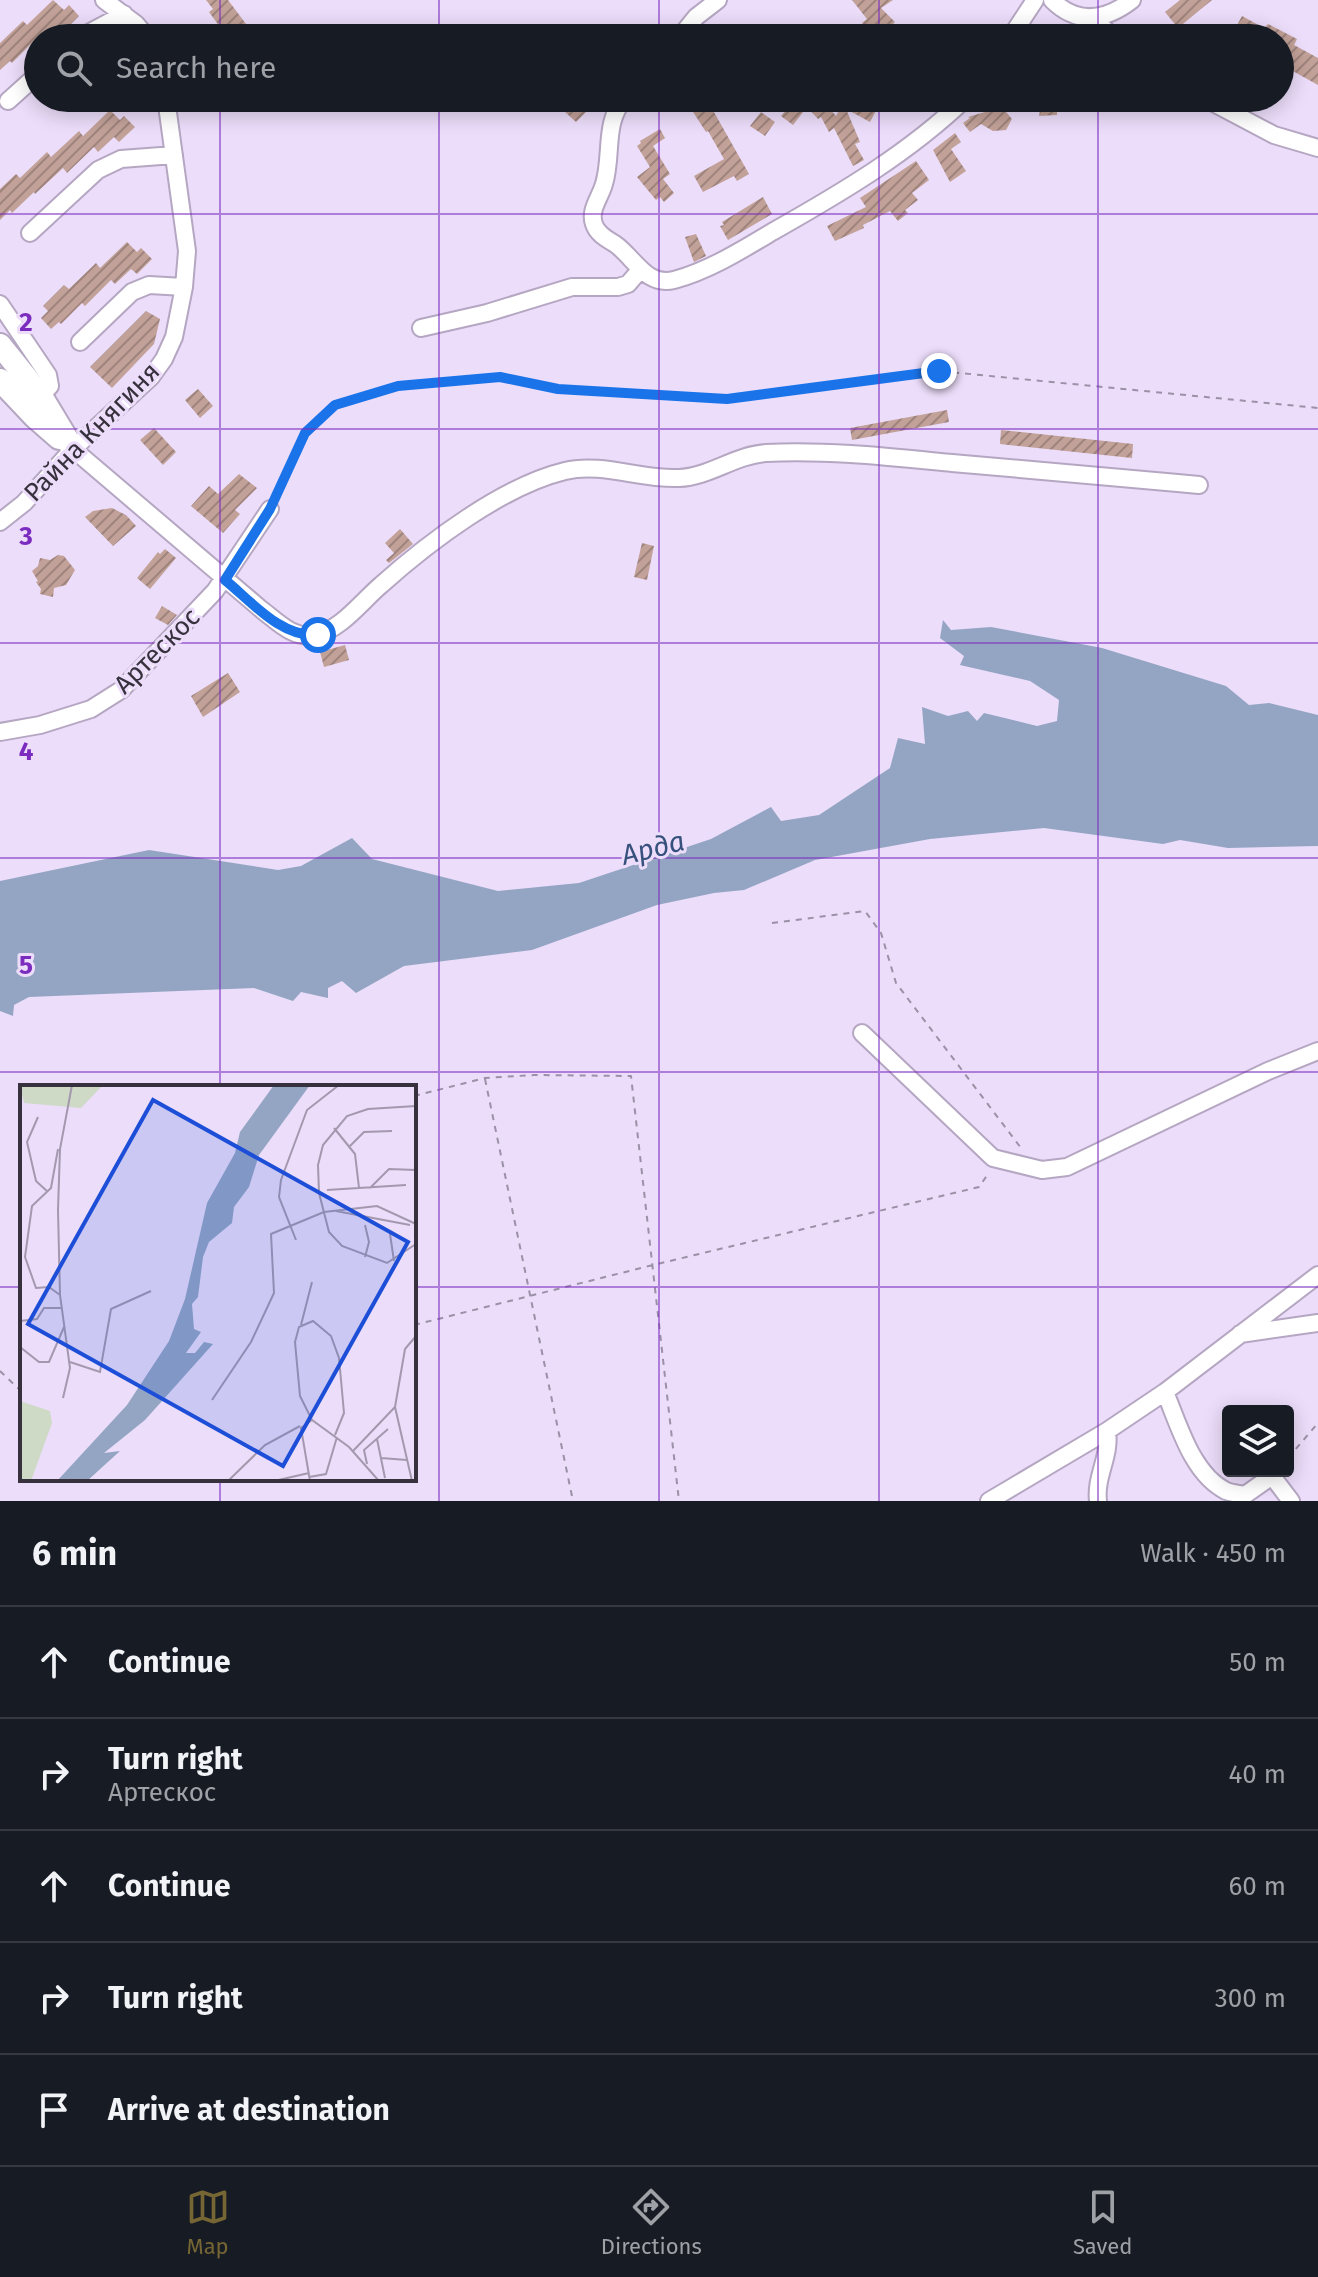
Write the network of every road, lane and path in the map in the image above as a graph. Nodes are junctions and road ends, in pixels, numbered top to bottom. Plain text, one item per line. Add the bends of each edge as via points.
1 (104, 0) edge
2 (718, 0) edge
3 (1035, 0) edge
4 (1052, 0) edge
5 (1132, 0) edge
6 (124, 14) junction
7 (1094, 19) junction
8 (105, 24) edge
9 (134, 24) edge
10 (690, 24) edge
11 (1019, 24) edge
12 (1099, 24) edge
13 (24, 87) edge
14 (8, 101) dead end
15 (168, 112) edge
16 (615, 112) edge
17 (949, 112) edge
18 (1230, 112) edge
19 (1318, 148) edge
20 (174, 155) junction
21 (30, 233) dead end
22 (640, 270) junction
23 (184, 287) junction
24 (0, 304) edge
25 (421, 328) dead end
26 (80, 342) dead end
27 (0, 345) edge
28 (0, 380) edge
29 (41, 396) junction
30 (1318, 408) edge
31 (73, 449) junction
32 (1199, 485) dead end
33 (270, 509) joint
34 (0, 522) edge
35 (225, 580) junction
36 (0, 732) edge
37 (772, 923) dead end
38 (862, 1033) dead end
39 (1318, 1051) edge
40 (485, 1078) junction
41 (416, 1095) edge
42 (993, 1158) junction
43 (1036, 1169) junction
44 (653, 1265) junction
45 (1318, 1275) edge
46 (531, 1296) junction
47 (1318, 1323) edge
48 (416, 1325) edge
49 (1238, 1335) junction
50 (0, 1371) edge
51 (20, 1390) edge
52 (1165, 1392) junction
53 (1318, 1423) edge
54 (1107, 1431) junction
55 (1294, 1451) edge
56 (573, 1501) edge
57 (679, 1501) edge
58 (989, 1501) edge
59 (1098, 1501) edge
60 (1291, 1501) edge

1 - 6 street
2 - 10 street
3 - 11 street
4 - 7 street via 1075,16
5 - 7 street
6 - 8 street
6 - 9 street
7 - 12 street
13 - 14 street
15 - 20 street, Райна Княгиня
16 - 22 street via 604,184 592,213 594,227
17 - 22 street via 895,158 734,254 671,281
18 - 19 street via 1274,135
20 - 21 street via 121,159 98,170
20 - 23 street, Райна Княгиня via 187,251
22 - 25 street via 618,287 572,287
23 - 26 street via 149,285 132,292
23 - 31 street, Райна Княгиня via 174,337 151,377
24 - 29 street via 48,375 50,386
27 - 29 main road
28 - 31 main road
29 - 31 main road
30 - 33 path via 939,371 727,399 558,389 500,377 444,381 398,386 335,405 305,433
31 - 34 street, Райна Княгиня
31 - 35 street
32 - 35 street via 841,453 752,455 678,478 578,469 515,491 454,527 318,635 286,629
33 - 35 street, Артескос
35 - 36 street, Артескос via 121,690 91,709
37 - 43 path via 865,911 881,933 896,983
38 - 42 street
39 - 43 street via 1067,1167
40 - 41 path
40 - 44 path via 631,1076
40 - 46 path
42 - 43 street
42 - 44 path via 979,1187
44 - 46 path
44 - 57 path
45 - 49 street
46 - 48 path
46 - 56 path
47 - 49 street
49 - 52 street
50 - 51 path
52 - 54 street
52 - 60 street via 1191,1453 1206,1474 1226,1491 1245,1495 1272,1476
53 - 55 path
54 - 58 street
54 - 59 street

